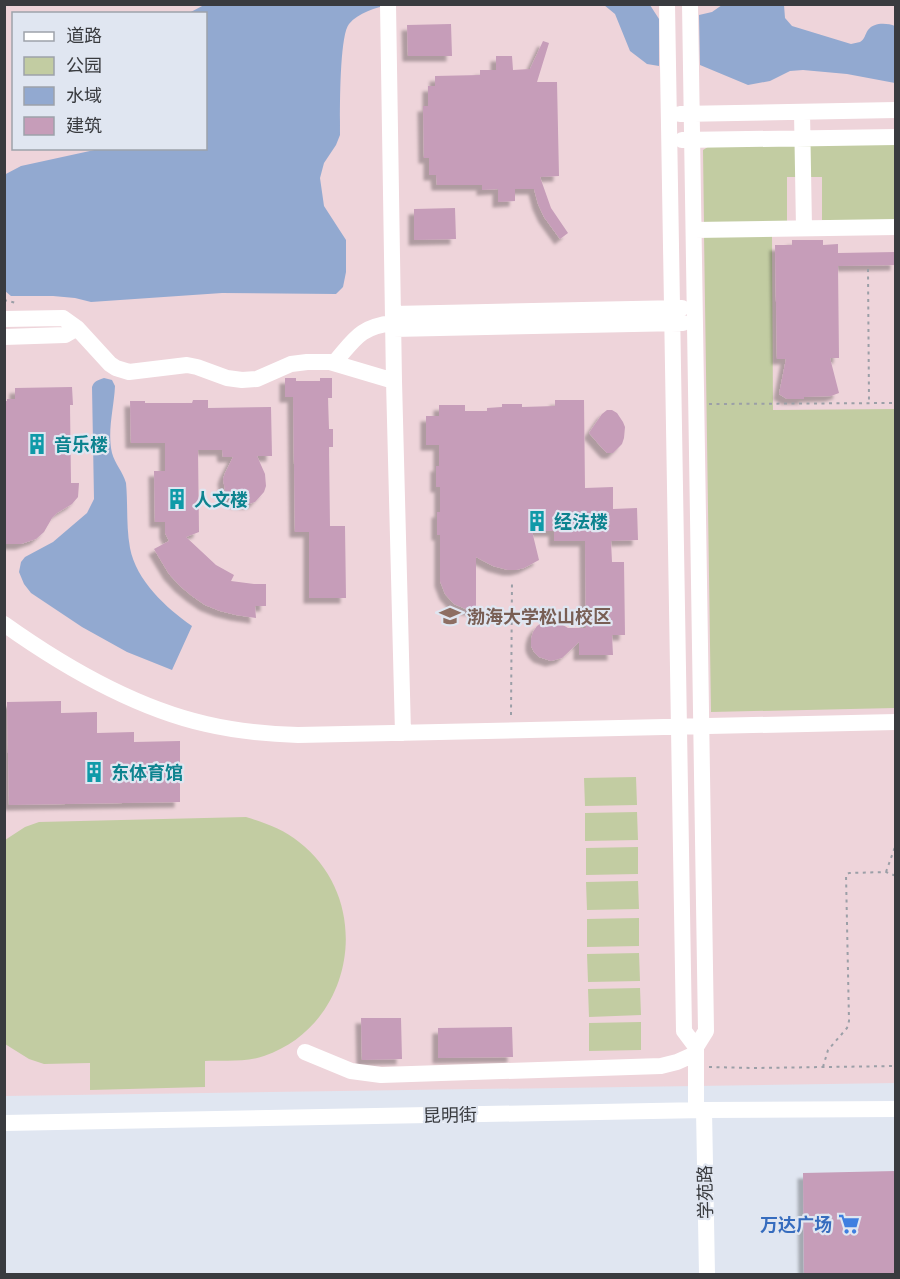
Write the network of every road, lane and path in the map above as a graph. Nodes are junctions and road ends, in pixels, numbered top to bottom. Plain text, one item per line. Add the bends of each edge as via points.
1 (667, 4) edge
2 (690, 4) edge
3 (388, 10) edge
4 (896, 110) edge
5 (802, 112) junction
6 (692, 113) junction
7 (669, 114) junction
8 (896, 137) edge
9 (803, 139) junction
10 (692, 140) junction
11 (669, 141) junction
12 (896, 227) edge
13 (804, 228) junction
14 (694, 230) junction
15 (868, 269) dead end
16 (695, 315) junction
17 (672, 316) junction
18 (4, 319) edge
19 (393, 322) junction
20 (77, 328) junction
21 (4, 337) edge
22 (334, 363) junction
23 (394, 381) junction
24 (869, 403) junction
25 (896, 403) edge
26 (696, 405) junction
27 (512, 580) dead end
28 (4, 624) edge
29 (896, 722) edge
30 (702, 726) junction
31 (679, 727) junction
32 (510, 730) junction
33 (403, 733) junction
34 (896, 844) edge
35 (886, 872) junction
36 (896, 876) edge
37 (305, 1052) dead end
38 (695, 1056) junction
39 (896, 1066) edge
40 (823, 1067) junction
41 (896, 1109) edge
42 (700, 1110) junction
43 (4, 1123) edge
44 (707, 1275) edge

1 - 7 street
2 - 6 street
3 - 19 street
4 - 5 street
5 - 6 street
5 - 9 street
6 - 7 street
6 - 10 street
7 - 11 street
8 - 9 street
9 - 10 street
9 - 13 street
10 - 11 street
10 - 14 street
11 - 17 street
12 - 13 street
13 - 14 street
14 - 16 street
15 - 24 path
16 - 17 street
16 - 26 street
17 - 19 street
17 - 31 street
18 - 20 street via 63,318
19 - 22 street via 359,334
19 - 23 street
20 - 21 street via 65,335
20 - 22 street via 110,364 129,372 187,365 242,380 257,379 291,364
22 - 23 street
23 - 33 street
24 - 25 path
24 - 26 path
26 - 30 street
27 - 32 path
28 - 33 street via 117,691 206,724 274,734
29 - 30 street
30 - 31 street
30 - 38 street via 706,1031
31 - 32 street
31 - 38 street via 684,1031
32 - 33 street
34 - 35 path
35 - 36 path
35 - 40 path via 846,875 849,1021 828,1050
37 - 38 street via 351,1071 381,1075 661,1066
38 - 40 path via 755,1068
38 - 42 street, 学苑路
39 - 40 path
41 - 42 street, 昆明街
42 - 43 street, 昆明街
42 - 44 street, 学苑路

